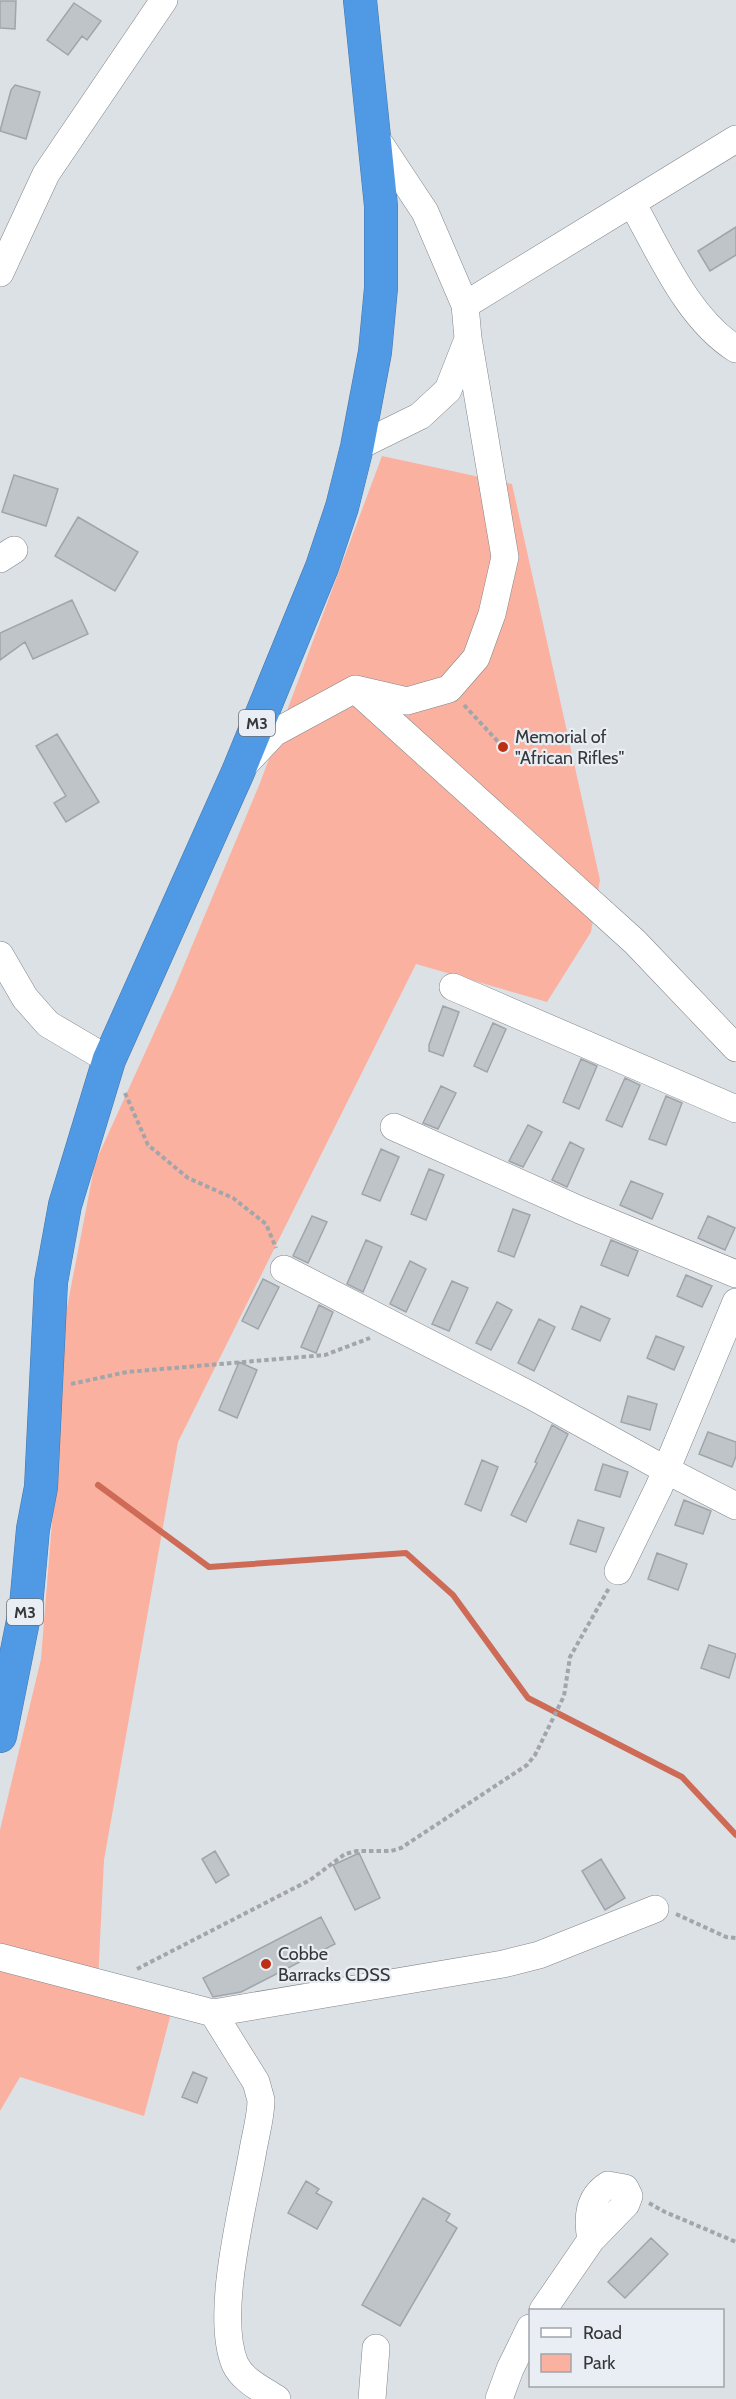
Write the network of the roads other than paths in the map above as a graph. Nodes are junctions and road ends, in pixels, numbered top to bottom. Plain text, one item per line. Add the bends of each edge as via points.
1 (164, 0) edge
2 (360, 0) edge
3 (374, 135) junction
4 (736, 139) edge
5 (632, 203) junction
6 (0, 273) edge
7 (465, 305) junction
8 (468, 338) junction
9 (736, 349) edge
10 (357, 447) junction
11 (356, 689) junction
12 (237, 772) junction
13 (0, 955) edge
14 (453, 987) dead end
15 (736, 1048) edge
16 (110, 1060) junction
17 (736, 1109) edge
18 (394, 1127) dead end
19 (284, 1269) road end
20 (736, 1274) edge
21 (736, 1302) edge
22 (666, 1470) junction
23 (736, 1506) edge
24 (618, 1571) road end
25 (0, 1736) edge
26 (655, 1909) road end
27 (0, 1957) edge
28 (213, 2013) junction
29 (626, 2188) road end
30 (544, 2309) edge
31 (529, 2332) edge
32 (376, 2348) dead end
33 (277, 2399) edge
34 (372, 2399) edge
35 (499, 2399) edge

1 - 6 street via 46,174
2 - 3 highway, M3
3 - 7 street via 425,212
3 - 10 highway, M3 via 381,206 381,288 375,352
4 - 5 street
5 - 7 street
5 - 9 street via 701,320
7 - 8 street
8 - 10 street via 448,390 420,416
8 - 11 street via 505,557 492,614 476,658 449,689 407,701
10 - 12 highway, M3 via 322,567
11 - 12 street via 274,733
11 - 15 street via 635,942
12 - 16 highway, M3
13 - 16 street via 25,998 48,1024
14 - 17 street
16 - 25 highway, M3 via 56,1245 41,1487 26,1606
18 - 20 street
19 - 22 street via 399,1326
21 - 22 street
22 - 23 street
22 - 24 street
26 - 28 street via 539,1955 503,1964
27 - 28 street
28 - 33 street via 256,2082 261,2100 233,2260 227,2330 236,2365 245,2379
29 - 30 street via 608,2185 594,2196 588,2213 591,2240
31 - 35 street
32 - 34 street

